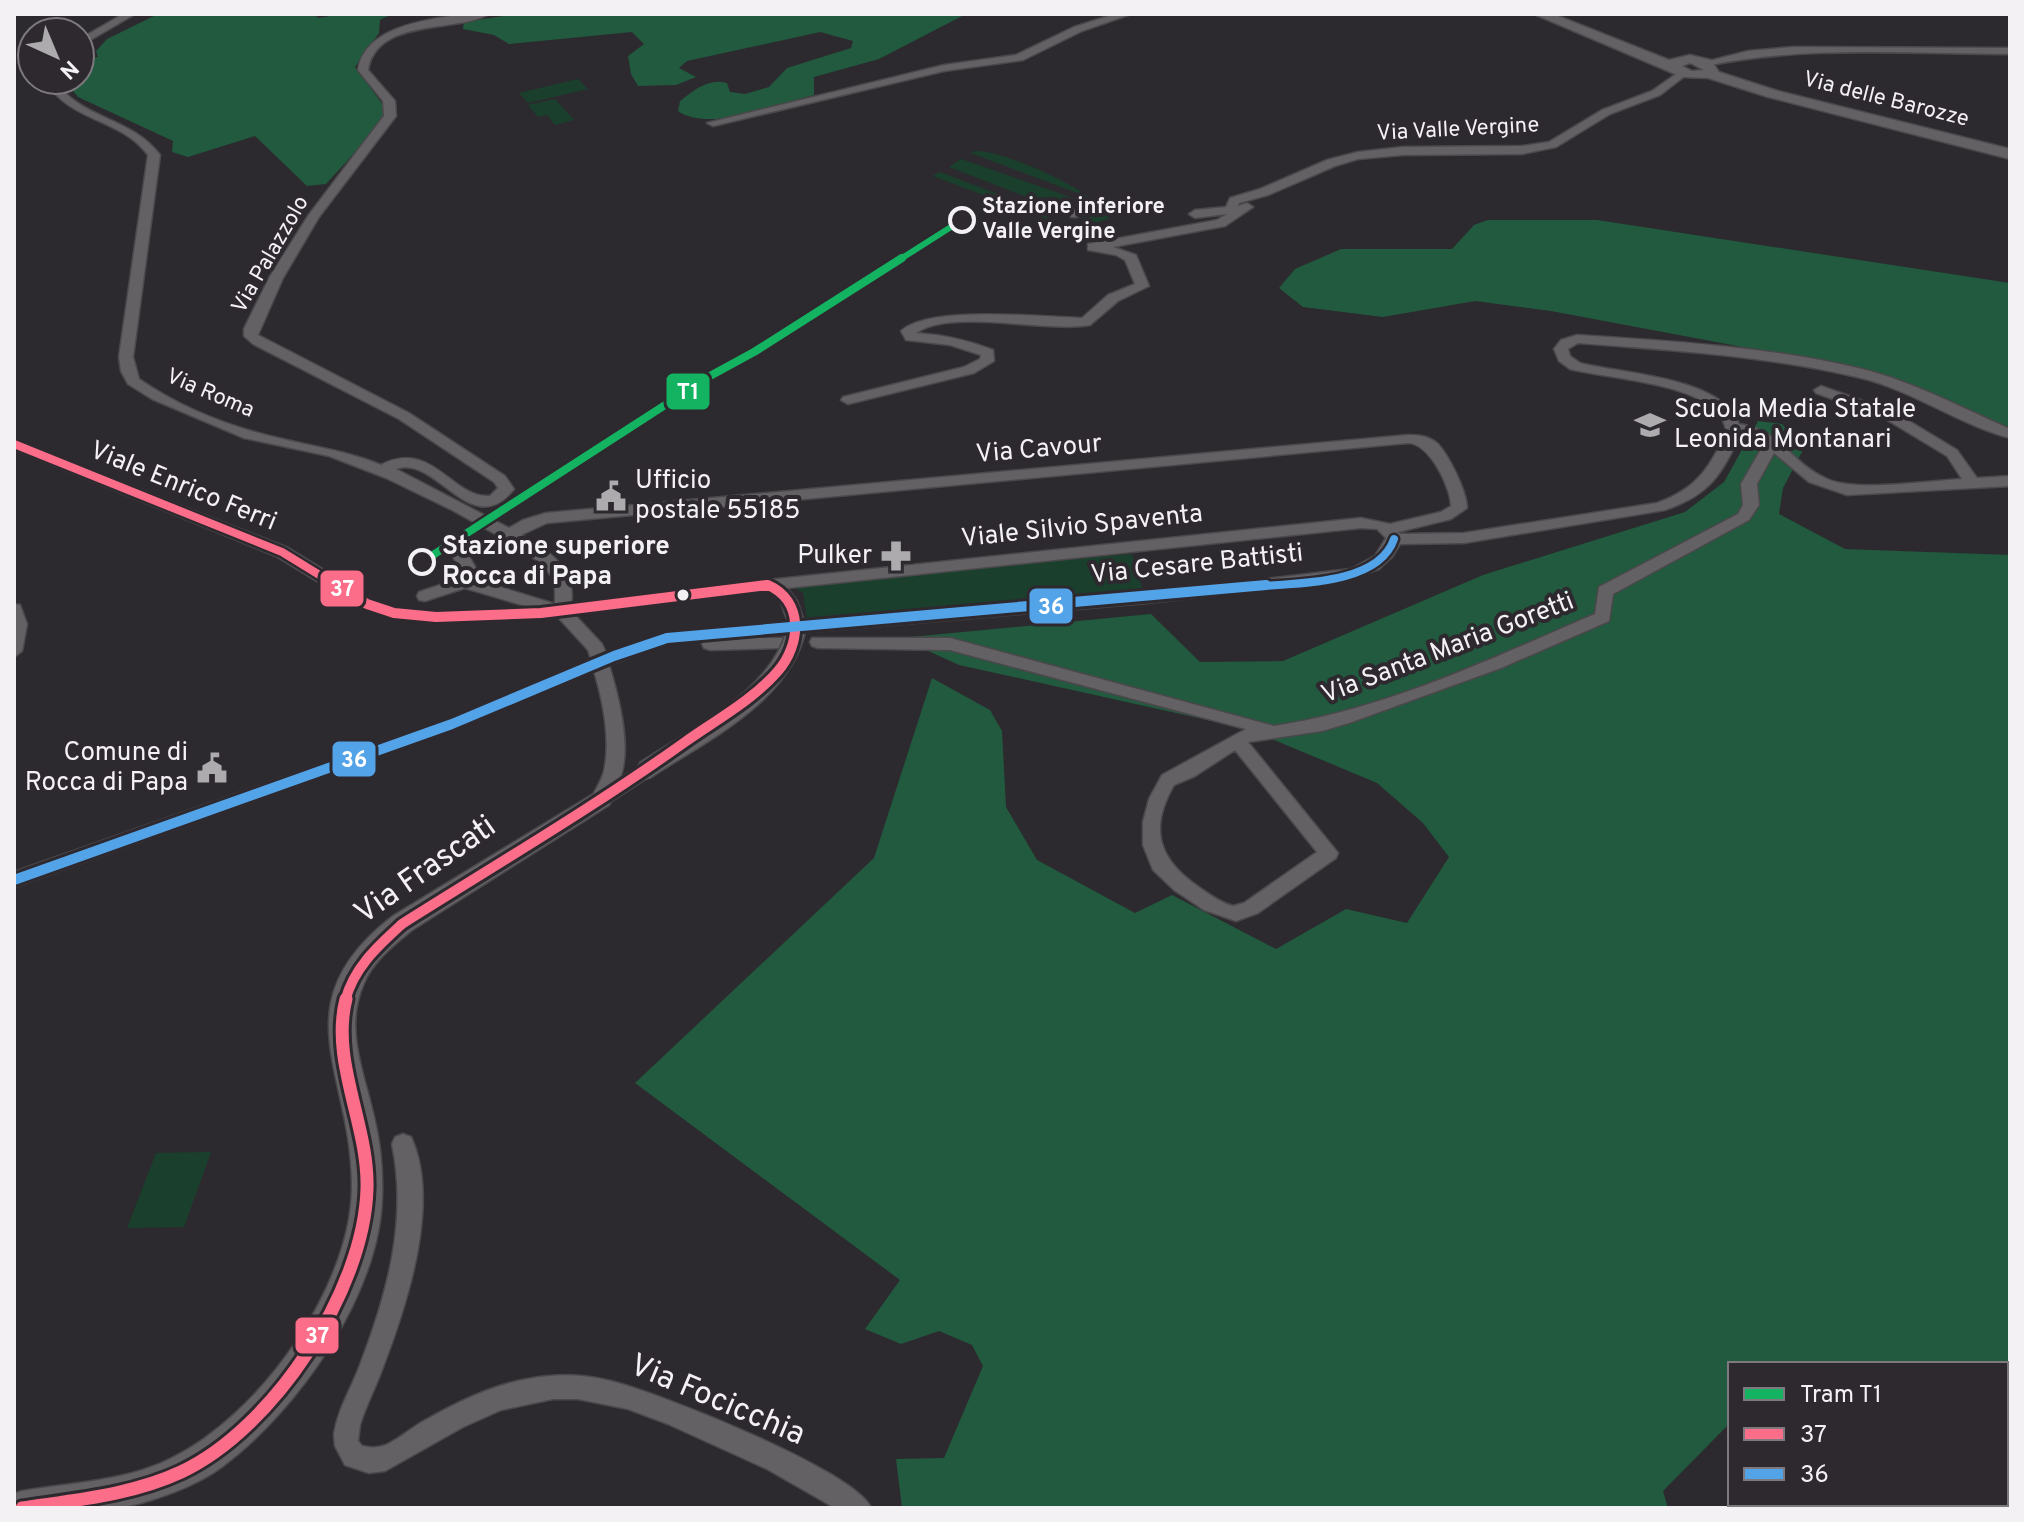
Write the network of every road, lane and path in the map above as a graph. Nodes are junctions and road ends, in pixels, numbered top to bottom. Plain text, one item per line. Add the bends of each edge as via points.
1 (130, 14) edge
2 (484, 14) edge
3 (1126, 14) edge
4 (1541, 14) edge
5 (96, 34) edge
6 (2010, 51) edge
7 (1677, 67) junction
8 (1705, 71) junction
9 (60, 96) edge
10 (713, 123) dead end
11 (2010, 154) edge
12 (1092, 202) dead end
13 (1231, 209) junction
14 (1195, 214) dead end
15 (1074, 215) dead end
16 (1821, 390) dead end
17 (848, 400) dead end
18 (1734, 428) junction
19 (2010, 434) edge
20 (1772, 443) junction
21 (14, 444) edge
22 (391, 475) junction
23 (1971, 481) junction
24 (2010, 481) edge
25 (1391, 534) junction
26 (509, 535) junction
27 (461, 557) dead end
28 (465, 582) junction
29 (768, 585) junction
30 (425, 596) dead end
31 (14, 609) edge
32 (561, 611) junction
33 (797, 627) junction
34 (667, 638) junction
35 (780, 642) dead end
36 (818, 642) dead end
37 (14, 651) edge
38 (602, 661) junction
39 (1271, 730) junction
40 (1237, 740) junction
41 (600, 799) junction
42 (14, 880) edge
43 (403, 1144) dead end
44 (22, 1508) edge
45 (858, 1508) edge

1 - 5 street
2 - 22 street, Via Palazzolo via 401,32 367,55 363,70 389,101 390,116 314,216 251,329 258,341 423,427 500,479 506,489 484,503 417,464 393,463 387,467
3 - 10 street via 1078,29 1019,58 944,68
4 - 7 main road, Via delle Barozze
6 - 8 street via 1793,50 1748,54
7 - 8 main road, Via delle Barozze via 1690,59
7 - 13 street, Via Valle Vergine via 1656,93 1606,112 1552,145 1350,158 1234,201
8 - 11 main road, Via delle Barozze via 1751,88
9 - 22 street, Via Roma via 138,138 154,155 126,357 133,381 241,432 328,451
12 - 15 street
13 - 14 street
13 - 17 street via 1247,207 1221,223 1092,247 1131,258 1142,286 1113,298 1085,322 959,319 922,324 908,331 911,337 969,345 988,353 987,361
16 - 23 street via 1889,415 1952,453
18 - 19 street via 1723,410 1697,393 1583,369 1569,363 1561,349 1583,339 1706,348 1860,373
18 - 20 street via 1756,431
18 - 25 street via 1708,479 1671,504 1464,538
20 - 23 street via 1807,476 1835,488 1879,490
20 - 39 street, Via Santa Maria Goretti via 1749,484 1751,505 1744,517 1605,591 1603,617 1495,664 1352,716
21 - 32 street, Viale Enrico Ferri via 282,552 377,608 436,617
22 - 26 street, Via Roma
23 - 24 street
25 - 26 street, Via Cavour via 1459,508 1459,496 1425,441 546,518
25 - 29 street, Viale Silvio Spaventa via 1377,523 1361,523
25 - 33 street, Via Cesare Battisti via 1390,551 1370,567 1341,577
26 - 32 street, Via Roma via 558,571 564,581
27 - 28 street via 469,570
28 - 30 street
28 - 32 street
29 - 32 street, Viale Enrico Ferri
29 - 33 street via 791,601
31 - 37 street via 19,624
32 - 38 street
33 - 34 street, Via Cesare Battisti
33 - 41 street, bridge via 777,672
34 - 35 street via 702,644
34 - 38 street
36 - 39 street via 950,644
38 - 41 street via 615,758
38 - 42 street via 452,724
39 - 40 street, Via Santa Maria Goretti
40 - 40 street, Via Santa Maria Goretti via 1329,853 1251,908 1229,913 1169,875 1158,863 1152,829 1168,780
41 - 44 main road, Via Frascati via 402,924 372,949 353,975 338,1026 363,1133 365,1222 360,1248 337,1300 283,1383 234,1438 183,1472 132,1488
43 - 45 street, Via Focicchia via 410,1211 383,1332 348,1423 346,1442 354,1456 386,1457 452,1419 514,1393 589,1387 670,1411 786,1464

